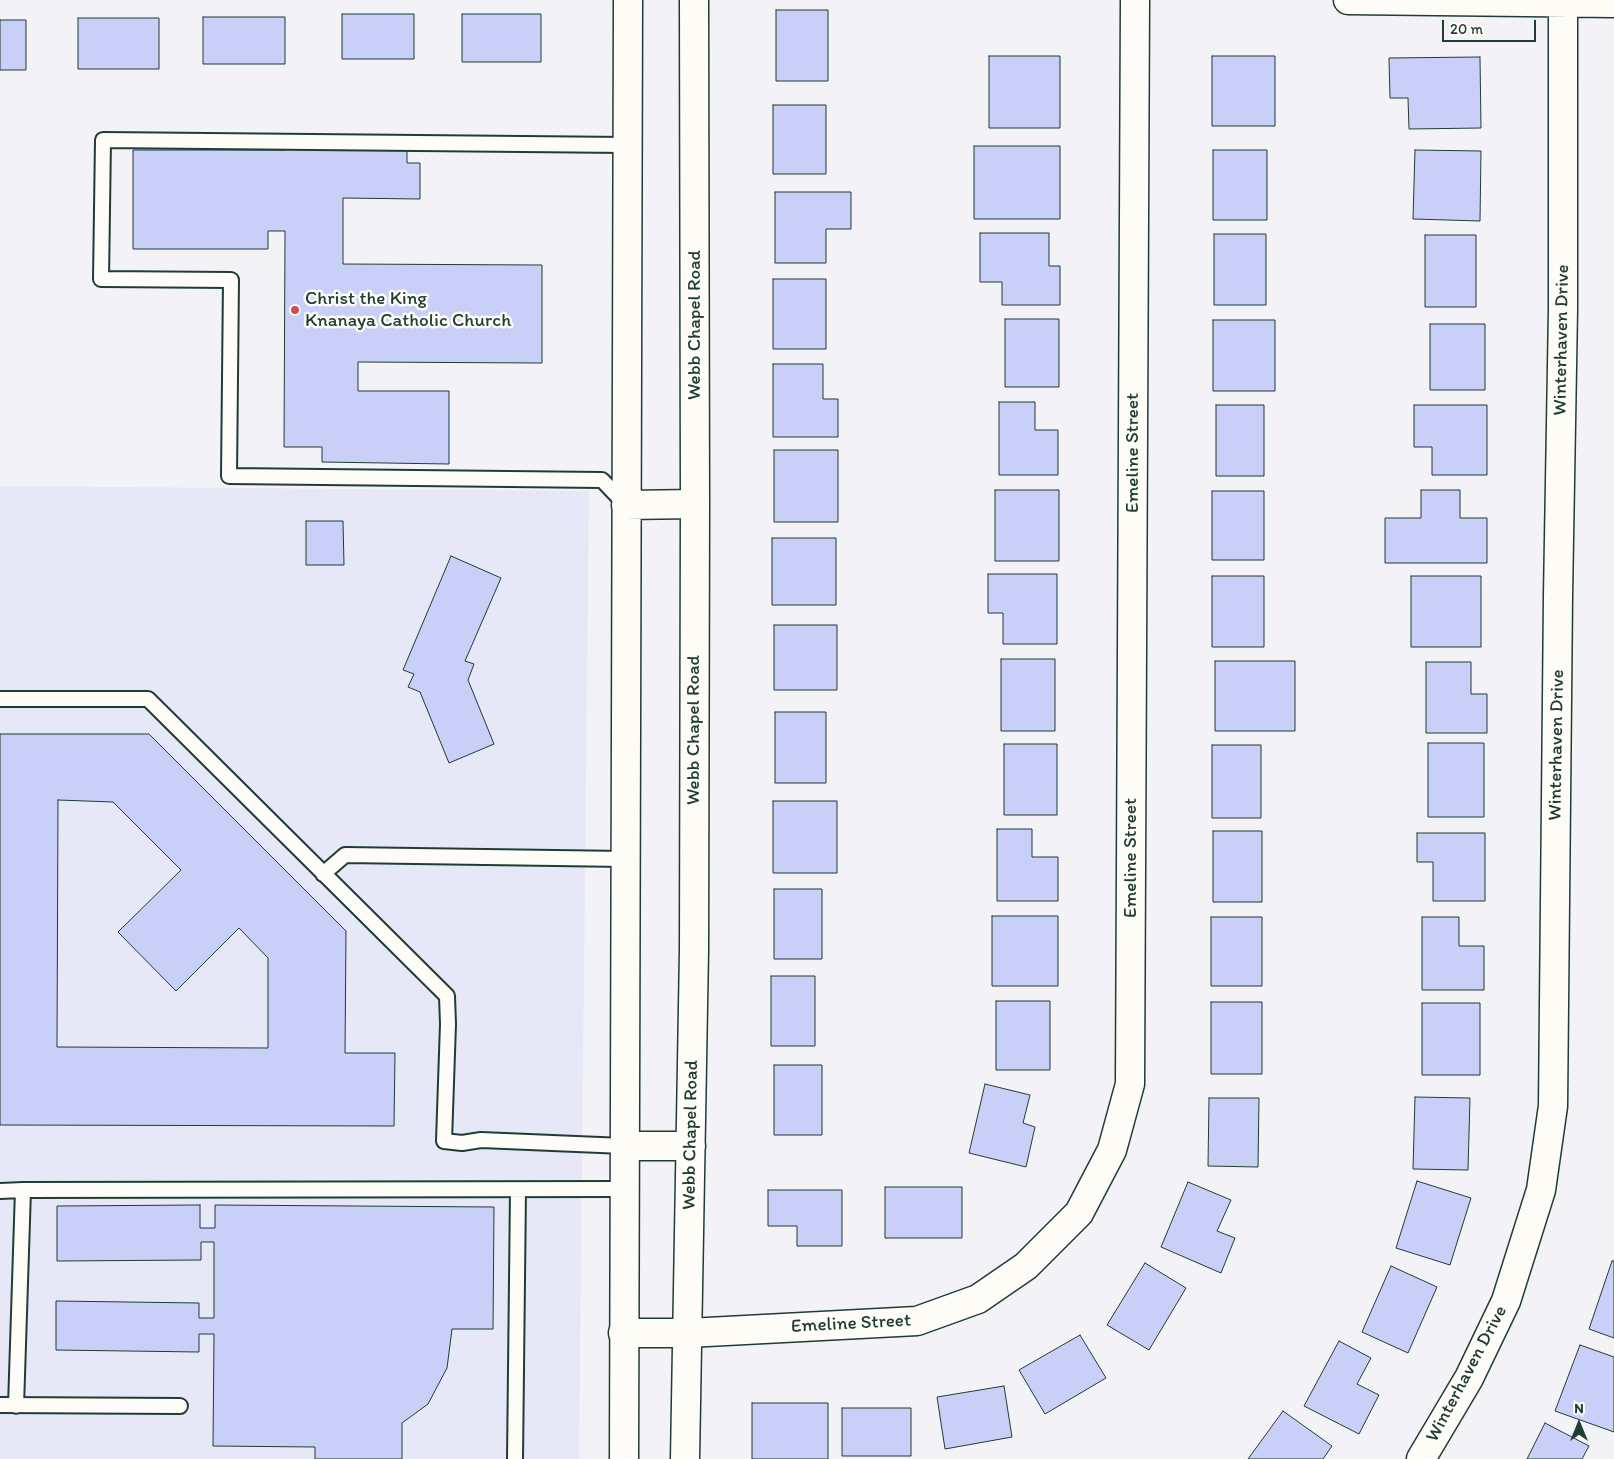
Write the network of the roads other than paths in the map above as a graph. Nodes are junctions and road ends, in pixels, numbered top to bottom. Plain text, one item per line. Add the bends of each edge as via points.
1 (628, 0) edge
2 (694, 0) edge
3 (1135, 0) edge
4 (1348, 0) edge
5 (1563, 3) junction
6 (1614, 3) edge
7 (627, 145) junction
8 (695, 504) junction
9 (626, 505) junction
10 (0, 699) edge
11 (625, 859) junction
12 (323, 874) junction
13 (624, 1146) junction
14 (690, 1146) junction
15 (624, 1189) junction
16 (23, 1190) junction
17 (518, 1190) junction
18 (0, 1192) edge
19 (624, 1333) junction
20 (688, 1333) junction
21 (0, 1405) edge
22 (16, 1406) junction
23 (180, 1406) dead end
24 (515, 1459) edge
25 (624, 1459) edge
26 (686, 1459) edge
27 (1421, 1459) edge

1 - 7 street
2 - 8 street, Webb Chapel Road
3 - 20 street, Emeline Street via 1130,1084 1112,1150 1079,1213 1026,1266 978,1299 917,1321
4 - 5 street
5 - 6 street
5 - 27 street, Winterhaven Drive via 1563,309 1553,1106 1541,1190 1506,1301 1469,1378
7 - 9 street
7 - 9 lane via 103,140 101,279 232,280 229,476 602,480
8 - 9 street
8 - 14 street, Webb Chapel Road
9 - 11 street
10 - 12 lane via 148,699
11 - 12 lane via 345,855
11 - 13 street
12 - 13 lane via 447,996 444,1141
13 - 14 street
13 - 15 street
14 - 20 street, Webb Chapel Road
15 - 17 lane
15 - 19 street
16 - 17 lane
16 - 18 lane
16 - 22 lane
17 - 24 lane
19 - 20 street, Emeline Street
19 - 25 street
20 - 26 street, Webb Chapel Road
21 - 22 lane
22 - 23 lane

